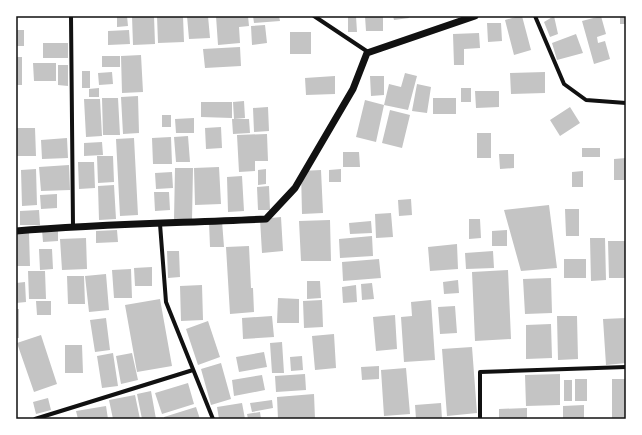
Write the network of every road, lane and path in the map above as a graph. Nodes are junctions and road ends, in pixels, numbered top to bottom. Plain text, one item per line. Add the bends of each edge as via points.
1 (71, 16) edge
2 (314, 16) edge
3 (475, 16) edge
4 (534, 16) edge
5 (368, 53) junction
6 (626, 103) edge
7 (160, 224) junction
8 (73, 226) junction
9 (16, 230) edge
10 (626, 367) edge
11 (193, 370) junction
12 (35, 419) edge
13 (214, 419) edge
14 (480, 419) edge

1 - 8 street
2 - 5 street
3 - 5 street
4 - 6 street via 564,84 586,100
5 - 7 street via 353,89 295,188 266,219
7 - 8 street
7 - 11 street via 166,302
8 - 9 street
10 - 14 street via 480,372
11 - 12 street
11 - 13 street

